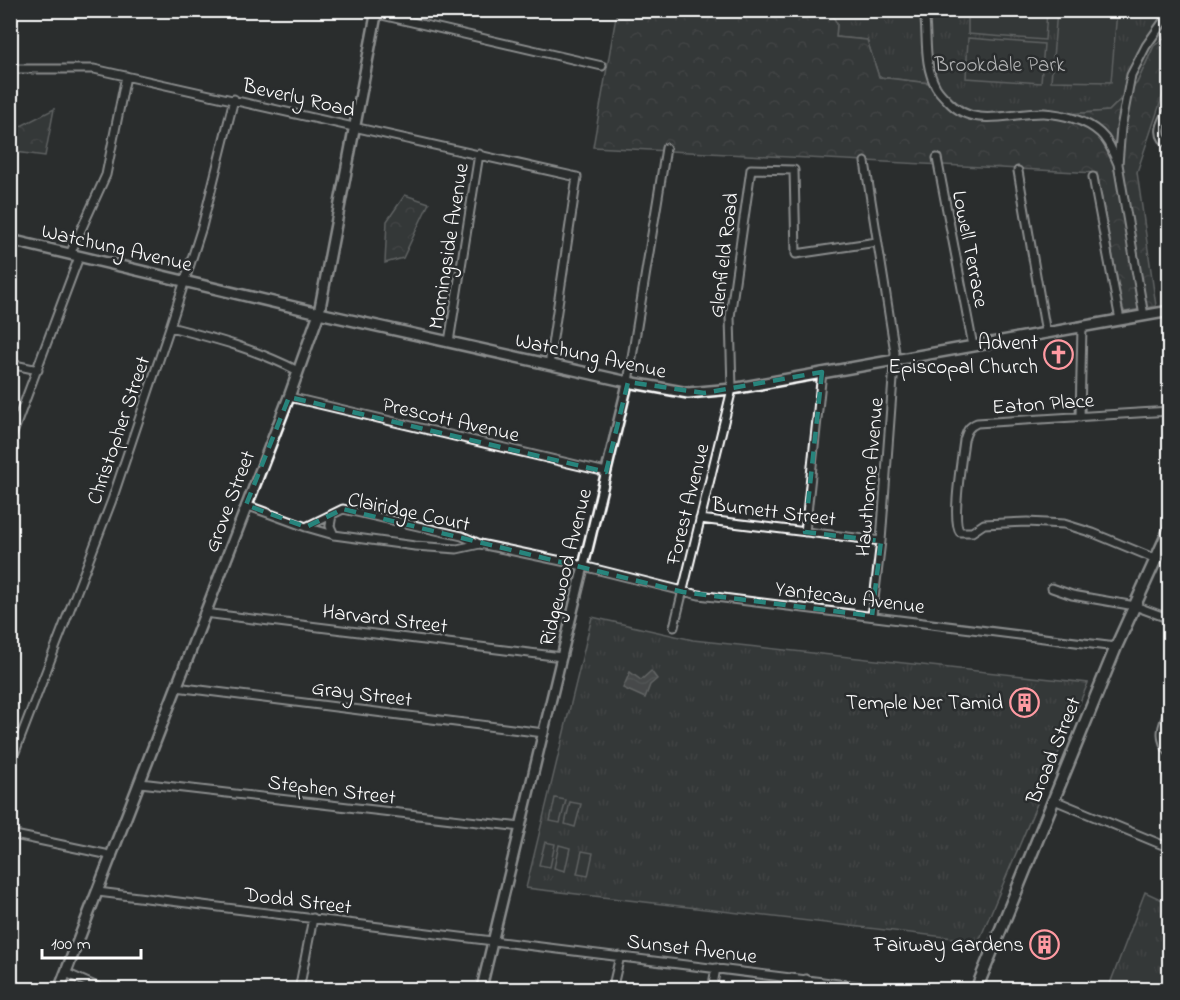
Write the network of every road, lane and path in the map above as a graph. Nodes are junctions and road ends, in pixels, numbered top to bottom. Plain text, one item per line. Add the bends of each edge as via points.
1 (360, 10) edge
2 (924, 10) edge
3 (377, 12) edge
4 (1170, 12) edge
5 (602, 66) dead end
6 (10, 69) edge
7 (126, 76) junction
8 (234, 99) junction
9 (1170, 108) edge
10 (354, 127) junction
11 (1170, 144) edge
12 (666, 148) dead end
13 (479, 154) junction
14 (937, 158) dead end
15 (865, 162) dead end
16 (1118, 164) junction
17 (1018, 171) dead end
18 (1093, 177) dead end
19 (10, 240) edge
20 (877, 242) junction
21 (74, 255) junction
22 (185, 282) junction
23 (1170, 312) edge
24 (319, 313) junction
25 (1144, 316) junction
26 (1120, 320) junction
27 (170, 327) junction
28 (1082, 327) junction
29 (1046, 333) junction
30 (450, 342) junction
31 (973, 346) junction
32 (895, 360) junction
33 (10, 364) edge
34 (549, 365) junction
35 (38, 370) junction
36 (298, 371) junction
37 (822, 372) junction
38 (628, 382) junction
39 (732, 389) junction
40 (289, 397) junction
41 (1170, 411) edge
42 (1080, 417) junction
43 (10, 441) edge
44 (606, 472) junction
45 (246, 505) junction
46 (332, 515) junction
47 (700, 519) junction
48 (306, 527) junction
49 (805, 532) junction
50 (1169, 532) edge
51 (334, 535) junction
52 (881, 541) junction
53 (480, 544) junction
54 (1156, 559) junction
55 (584, 566) junction
56 (1052, 588) dead end
57 (683, 592) junction
58 (1135, 606) junction
59 (204, 613) junction
60 (872, 616) junction
61 (1170, 619) edge
62 (674, 627) dead end
63 (1116, 647) junction
64 (562, 657) junction
65 (177, 687) junction
66 (1170, 709) edge
67 (544, 733) junction
68 (1170, 753) edge
69 (10, 765) edge
70 (140, 783) junction
71 (1054, 800) junction
72 (521, 827) junction
73 (10, 834) edge
74 (1170, 848) edge
75 (112, 857) junction
76 (98, 892) junction
77 (313, 918) junction
78 (493, 940) junction
79 (620, 956) junction
80 (716, 968) junction
81 (66, 973) junction
82 (806, 979) junction
83 (59, 990) edge
84 (104, 990) edge
85 (299, 990) edge
86 (481, 990) edge
87 (612, 990) edge
88 (712, 990) edge
89 (804, 990) edge
90 (886, 990) edge
91 (976, 990) edge

1 - 3 street
2 - 16 street via 927,64 936,88 952,105 966,115 988,119 1044,113 1084,122 1107,140
3 - 5 street
3 - 10 main road, Grove Street
4 - 16 street via 1131,75
6 - 7 street, Beverly Road via 94,69
7 - 8 street, Beverly Road
7 - 21 street via 106,175
8 - 10 street, Beverly Road
8 - 22 street, Christopher Street
9 - 11 street via 1160,126
10 - 13 street, Beverly Road
10 - 24 main road, Grove Street
12 - 38 street, Ridgewood Avenue
13 - 30 street, Morningside Avenue
13 - 34 street, Beverly Road via 577,177
14 - 31 street, Lowell Terrace
15 - 20 street, Hawthorne Avenue
16 - 25 street
17 - 29 street
18 - 26 street
19 - 21 main road, Watchung Avenue
20 - 32 street, Hawthorne Avenue
20 - 39 street, Glenfield Road via 796,254 794,170 751,169 730,317
21 - 22 main road, Watchung Avenue
21 - 35 street
22 - 24 main road, Watchung Avenue
22 - 27 street, Christopher Street
23 - 25 main road, Watchung Avenue
24 - 30 main road, Watchung Avenue
24 - 36 main road, Grove Street
25 - 26 main road, Watchung Avenue
26 - 28 main road, Watchung Avenue
27 - 36 street via 236,344
27 - 69 street, Christopher Street via 112,500
28 - 29 main road, Watchung Avenue
28 - 42 street
29 - 31 main road, Watchung Avenue
30 - 34 main road, Watchung Avenue
31 - 32 main road, Watchung Avenue
32 - 37 main road, Watchung Avenue
32 - 52 street, Hawthorne Avenue
33 - 35 street
34 - 38 main road, Watchung Avenue
35 - 43 street
36 - 40 main road, Grove Street
37 - 39 main road, Watchung Avenue
37 - 49 street
38 - 39 main road, Watchung Avenue via 688,393
38 - 44 street, Ridgewood Avenue
39 - 47 street, Forest Avenue
40 - 44 street, Prescott Avenue
40 - 45 main road, Grove Street
41 - 42 street, Eaton Place
42 - 54 street, Eaton Place via 972,425 964,440 957,529 972,532 984,524 1064,524
44 - 55 street, Ridgewood Avenue
45 - 48 street, Clairidge Court
45 - 59 main road, Grove Street
46 - 48 street, Clairidge Court
46 - 51 street, Clairidge Court via 330,526
46 - 53 street, Clairidge Court via 343,509 462,536
47 - 49 street, Burnett Street
47 - 57 street, Forest Avenue
48 - 51 street, Clairidge Court
49 - 52 street, Burnett Street
50 - 54 main road, Broad Street
51 - 53 street, Clairidge Court via 457,549
52 - 60 street, Hawthorne Avenue
53 - 55 street, Clairidge Court
54 - 58 main road, Broad Street
55 - 57 street, Yantecaw Avenue
55 - 64 street, Ridgewood Avenue
56 - 58 street via 1072,596
57 - 60 street, Yantecaw Avenue
57 - 62 street, Forest Avenue
58 - 61 street
58 - 63 main road, Broad Street
59 - 64 street, Harvard Street
59 - 65 main road, Grove Street
60 - 63 street, Yantecaw Avenue
63 - 71 main road, Broad Street
64 - 67 street, Ridgewood Avenue
65 - 67 street, Gray Street
65 - 70 main road, Grove Street
66 - 68 street via 1161,731 1162,742
67 - 72 street, Ridgewood Avenue
70 - 72 street, Stephen Street
70 - 75 main road, Grove Street
71 - 74 street
71 - 91 main road, Broad Street
72 - 78 street, Ridgewood Avenue
73 - 75 street
75 - 76 main road, Grove Street
76 - 77 street, Dodd Street
76 - 81 main road, Grove Street
77 - 78 street, Dodd Street
77 - 85 street
78 - 79 street, Sunset Avenue
78 - 86 street, Ridgewood Avenue
79 - 80 street, Sunset Avenue
79 - 87 street
80 - 82 street, Sunset Avenue
80 - 88 street
81 - 83 main road, Grove Street
81 - 84 street
82 - 89 street
82 - 90 street, Sunset Avenue

